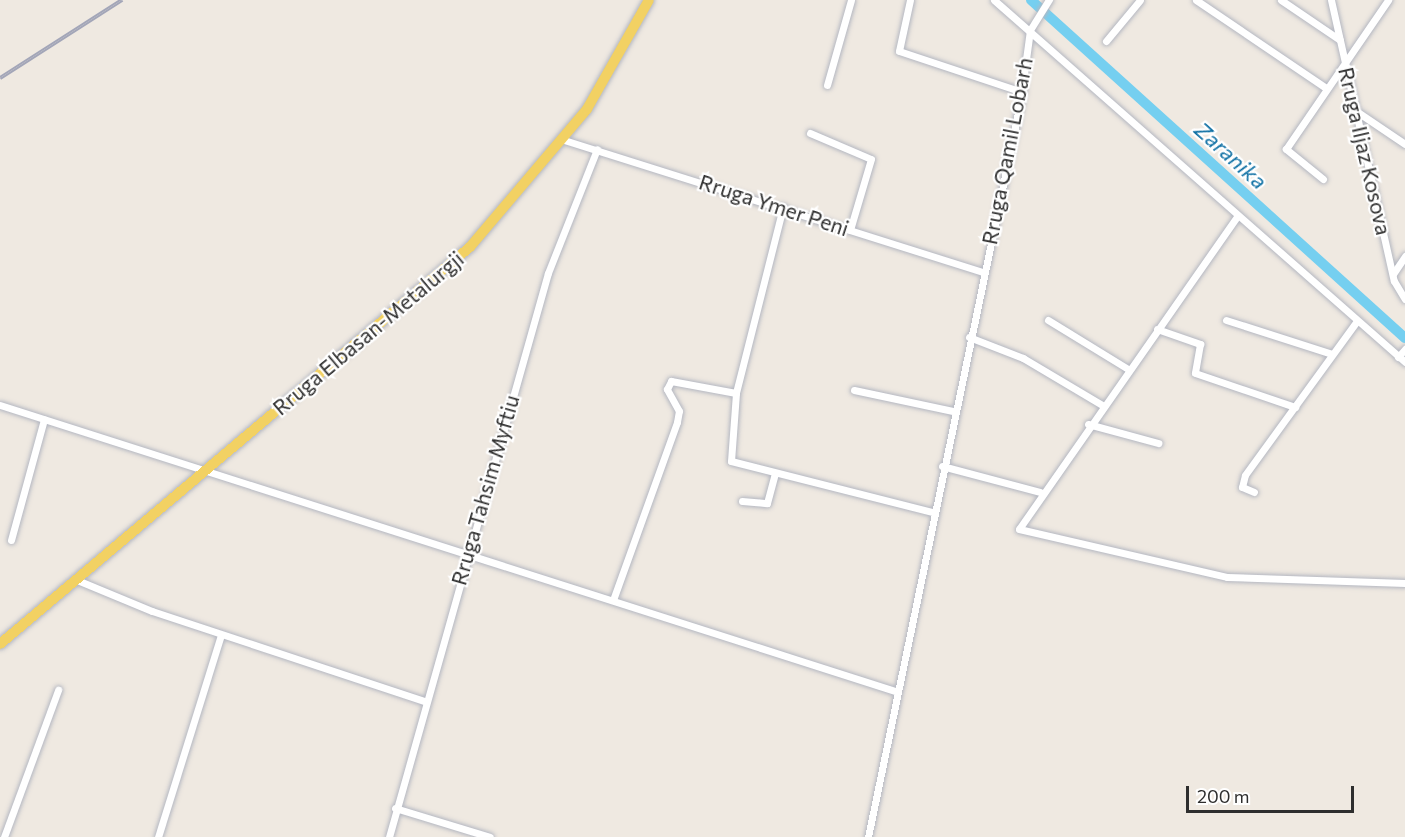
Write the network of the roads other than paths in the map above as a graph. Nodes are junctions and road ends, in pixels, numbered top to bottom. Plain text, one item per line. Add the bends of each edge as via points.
1 (649, 0) edge
2 (851, 0) edge
3 (910, 0) edge
4 (994, 0) edge
5 (1049, 0) edge
6 (1140, 0) edge
7 (1196, 0) edge
8 (1281, 0) edge
9 (1331, 0) edge
10 (1388, 0) edge
11 (1030, 30) junction
12 (1340, 40) junction
13 (1106, 41) dead end
14 (1345, 62) junction
15 (827, 85) dead end
16 (1326, 88) junction
17 (1022, 92) junction
18 (1356, 111) junction
19 (810, 133) dead end
20 (564, 140) junction
21 (1405, 144) edge
22 (597, 149) junction
23 (1323, 179) dead end
24 (783, 207) junction
25 (1236, 218) junction
26 (850, 230) junction
27 (1405, 256) edge
28 (983, 272) junction
29 (1393, 274) junction
30 (1405, 299) edge
31 (1048, 320) dead end
32 (1226, 321) dead end
33 (1356, 322) junction
34 (1157, 329) junction
35 (969, 337) junction
36 (1405, 349) edge
37 (1332, 354) junction
38 (1398, 357) junction
39 (1405, 363) edge
40 (1128, 369) junction
41 (854, 390) dead end
42 (736, 393) junction
43 (0, 405) edge
44 (1102, 405) junction
45 (1295, 407) junction
46 (953, 411) junction
47 (44, 419) junction
48 (1088, 424) junction
49 (1158, 443) dead end
50 (942, 466) junction
51 (206, 470) junction
52 (775, 474) junction
53 (1040, 492) junction
54 (1254, 492) dead end
55 (742, 501) dead end
56 (933, 512) junction
57 (11, 540) dead end
58 (467, 552) junction
59 (77, 580) junction
60 (1405, 583) edge
61 (613, 600) junction
62 (221, 635) junction
63 (0, 644) edge
64 (58, 690) dead end
65 (895, 691) junction
66 (424, 701) junction
67 (395, 808) junction
68 (4, 837) edge
69 (158, 837) edge
70 (389, 837) edge
71 (490, 837) edge
72 (868, 837) edge

1 - 20 main road, Rruga Elbasan-Metalurgji via 625,50
2 - 15 street
3 - 17 street via 899,51
4 - 11 street
5 - 11 street, Rruga Qamil Lobarh via 1035,15
6 - 13 street
7 - 16 street
8 - 12 street
9 - 12 street, Rruga Iljaz Kosova
10 - 14 street
11 - 17 street, Rruga Qamil Lobarh
11 - 25 street
12 - 14 street, Rruga Iljaz Kosova
14 - 16 street
14 - 18 street, Rruga Iljaz Kosova
16 - 23 street via 1285,151
17 - 28 street, Rruga Qamil Lobarh
18 - 21 street
18 - 29 street, Rruga Iljaz Kosova
19 - 26 street via 871,159
20 - 22 street, Rruga Ymer Peni
20 - 51 main road, Rruga Elbasan-Metalurgji via 470,247
22 - 24 street, Rruga Ymer Peni
22 - 58 street, Rruga Tahsim Myftiu via 561,232
24 - 26 street, Rruga Ymer Peni
24 - 42 street
25 - 33 street
25 - 34 street
26 - 28 street, Rruga Ymer Peni
27 - 29 street
28 - 35 street, Rruga Qamil Lobarh
29 - 30 street, Rruga Iljaz Kosova
31 - 40 street
32 - 37 street
33 - 37 street
33 - 38 street
34 - 40 street
34 - 45 street via 1200,344 1195,373
35 - 44 street via 1023,358
35 - 46 street, Rruga Qamil Lobarh
36 - 38 street
37 - 45 street
38 - 39 street
40 - 44 street
41 - 46 street
42 - 52 street via 737,424 728,456 736,464
42 - 61 street via 671,381 667,390 679,411 677,422
43 - 47 street
44 - 48 street
45 - 54 street via 1241,483
46 - 50 street, Rruga Qamil Lobarh
47 - 51 street
47 - 57 street
48 - 49 street
48 - 53 street
50 - 53 street
50 - 56 street, Rruga Qamil Lobarh
51 - 58 street
51 - 59 main road, Rruga Elbasan-Metalurgji
52 - 55 street via 767,503
52 - 56 street
53 - 60 street via 1020,522 1026,534 1227,577
56 - 65 street, Rruga Qamil Lobarh
58 - 61 street
58 - 66 street, Rruga Tahsim Myftiu
59 - 62 street
59 - 63 main road, Rruga Elbasan-Metalurgji
61 - 65 street
62 - 66 street
62 - 69 street
64 - 68 street
65 - 72 street, Rruga Qamil Lobarh
66 - 67 street, Rruga Tahsim Myftiu
67 - 70 street, Rruga Tahsim Myftiu
67 - 71 street

